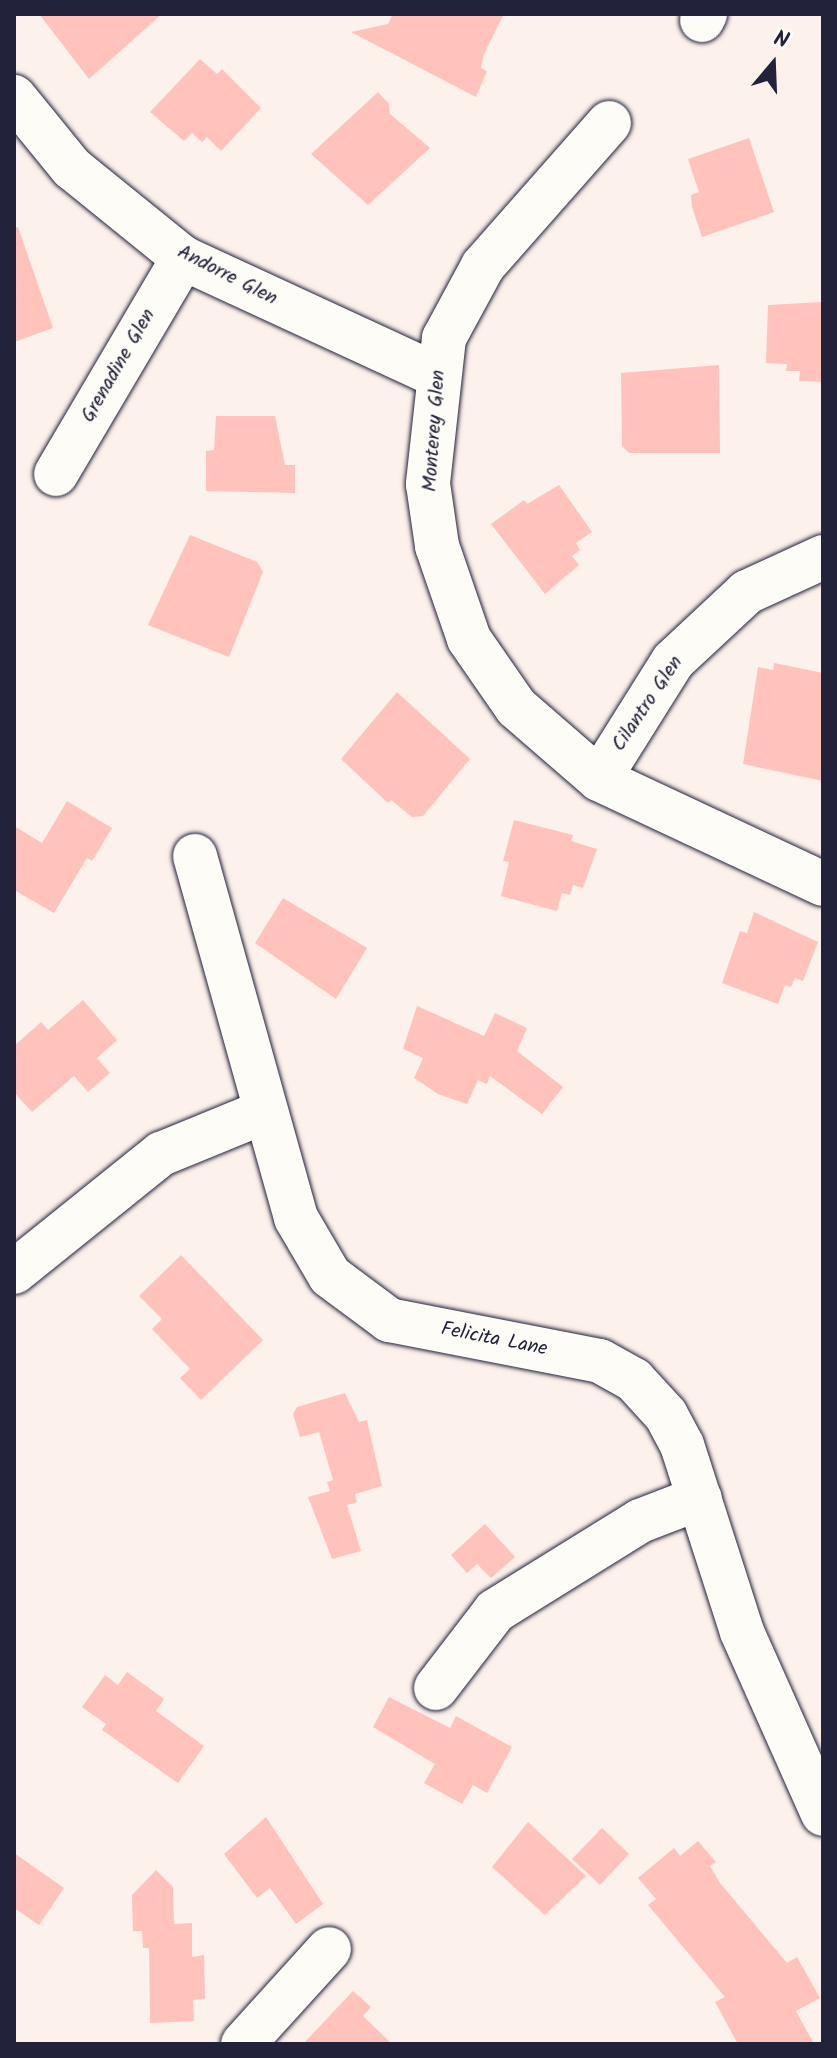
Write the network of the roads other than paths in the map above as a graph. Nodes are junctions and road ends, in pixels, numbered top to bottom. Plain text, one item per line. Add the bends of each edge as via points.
1 (14, 97) edge
2 (609, 123) dead end
3 (183, 258) junction
4 (438, 376) junction
5 (56, 474) dead end
6 (823, 557) edge
7 (599, 779) junction
8 (195, 856) dead end
9 (823, 884) edge
10 (266, 1111) junction
11 (14, 1272) edge
12 (700, 1498) junction
13 (436, 1688) dead end
14 (823, 1814) edge
15 (329, 1949) dead end
16 (243, 2044) edge

1 - 3 street, Andorre Glen via 72,168
2 - 4 street, Monterey Glen via 483,266 444,338
3 - 4 street, Andorre Glen
3 - 5 street, Grenadine Glen
4 - 7 street, Monterey Glen via 428,484 437,546 469,639 516,707
6 - 7 street, Cilantro Glen via 747,592 673,661
7 - 9 street, Monterey Glen
8 - 10 street, Felicita Lane
10 - 11 street via 161,1154
10 - 12 street, Felicita Lane via 296,1218 330,1276 389,1320 600,1361 634,1380 671,1425
12 - 13 street via 640,1521 495,1611
12 - 14 street, Felicita Lane via 742,1632
15 - 16 street

